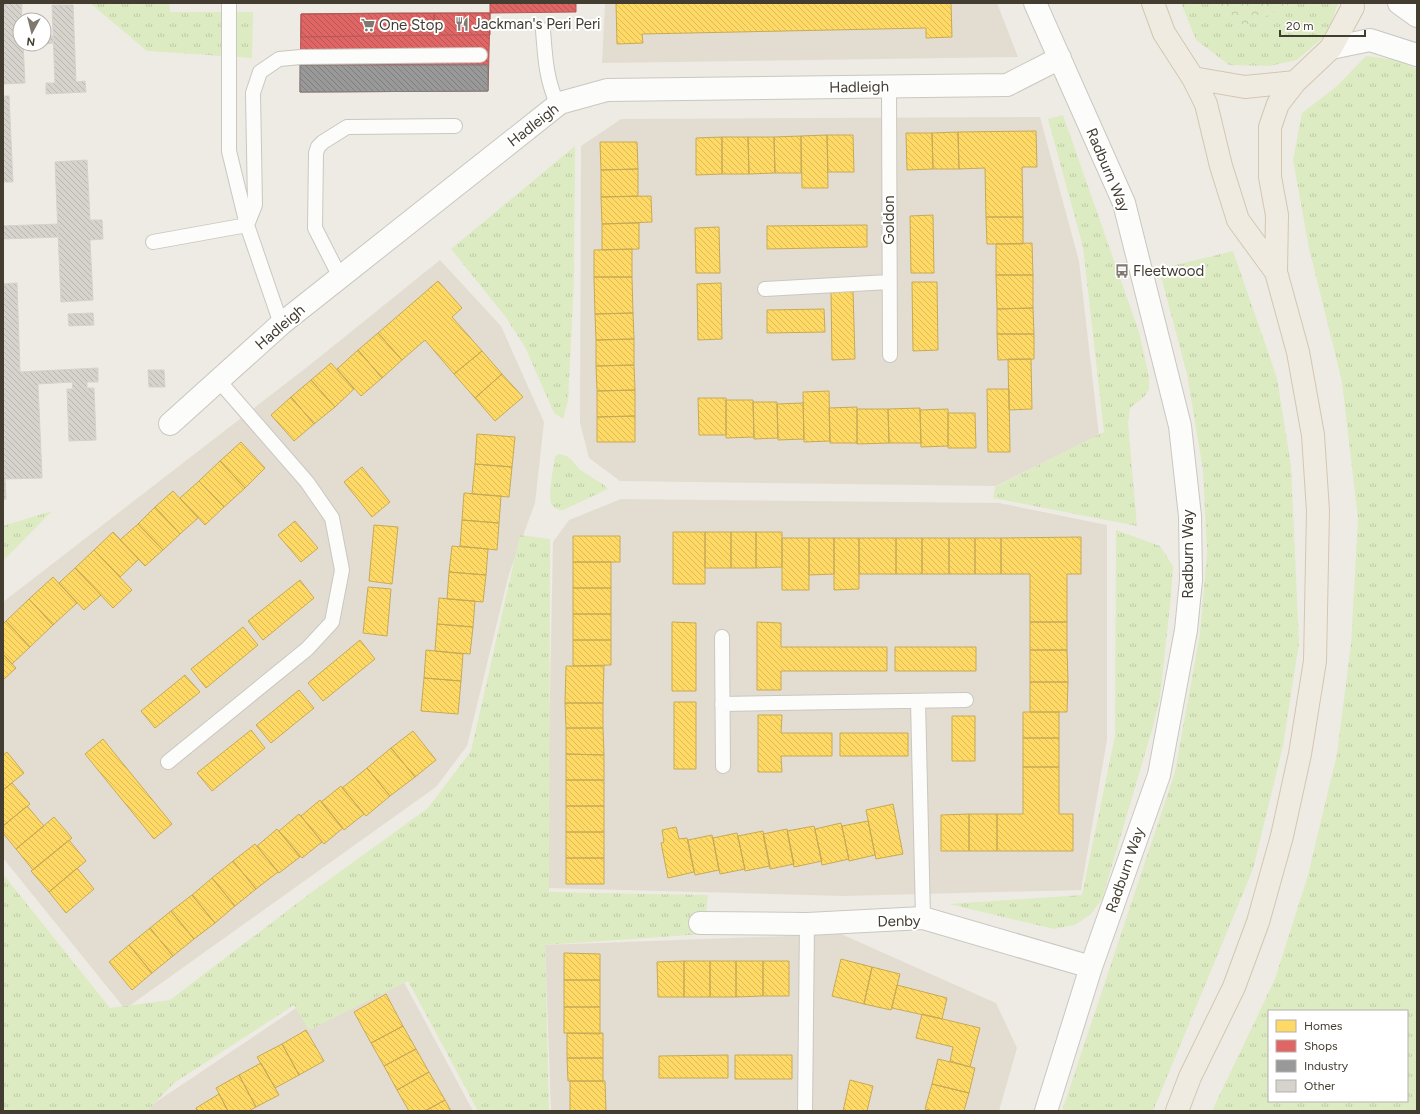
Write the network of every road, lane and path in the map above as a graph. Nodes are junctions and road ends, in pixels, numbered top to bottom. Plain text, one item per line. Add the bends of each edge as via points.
1 (229, 3) edge
2 (1035, 3) edge
3 (1153, 3) edge
4 (1352, 3) edge
5 (1399, 3) edge
6 (1417, 16) edge
7 (543, 30) dead end
8 (1331, 48) junction
9 (480, 55) dead end
10 (1417, 55) edge
11 (1060, 58) junction
12 (1193, 78) junction
13 (1295, 82) junction
14 (889, 86) junction
15 (560, 103) junction
16 (455, 126) dead end
17 (247, 225) junction
18 (152, 242) dead end
19 (1276, 272) junction
20 (340, 277) junction
21 (889, 282) junction
22 (765, 289) dead end
23 (280, 324) junction
24 (890, 354) dead end
25 (219, 381) junction
26 (170, 424) dead end
27 (722, 637) dead end
28 (966, 700) dead end
29 (918, 701) junction
30 (722, 704) junction
31 (168, 762) dead end
32 (723, 766) dead end
33 (923, 918) junction
34 (700, 924) dead end
35 (807, 924) junction
36 (1091, 967) junction
37 (805, 1111) edge
38 (1046, 1111) edge
39 (1177, 1111) edge

1 - 17 lane via 229,151
2 - 11 street, Radburn Way
3 - 12 main road via 1164,33
4 - 8 main road via 1353,7
5 - 6 street
7 - 15 lane via 550,87 557,103
8 - 10 street via 1370,40
8 - 13 main road
9 - 17 lane via 301,57 279,59 260,72 253,93 255,205
11 - 14 street, Hadleigh via 1007,85
11 - 36 street, Radburn Way via 1124,203 1180,426 1190,516 1191,580 1186,630 1159,775
12 - 13 main road via 1245,87
12 - 19 main road via 1206,104 1221,166 1238,220
13 - 19 main road via 1278,104 1270,127 1270,176 1277,215
14 - 15 street, Hadleigh via 608,90
14 - 21 lane, Goldon
15 - 20 street, Hadleigh
16 - 20 lane via 347,127 318,147 315,228
17 - 18 lane
17 - 23 lane
19 - 39 main road via 1298,352 1314,435 1318,511 1314,661 1297,769 1282,836 1258,922 1234,987 1190,1077
20 - 23 street, Hadleigh
21 - 22 lane
21 - 24 lane, Goldon
23 - 25 street, Hadleigh
25 - 26 street, Hadleigh
25 - 31 lane via 307,482 332,518 342,570 332,622 312,644
27 - 30 lane
28 - 29 lane
29 - 30 lane
29 - 33 lane
30 - 32 lane
33 - 35 street, Denby
33 - 36 street, Denby
34 - 35 street, Denby
35 - 37 lane
36 - 38 street, Radburn Way

